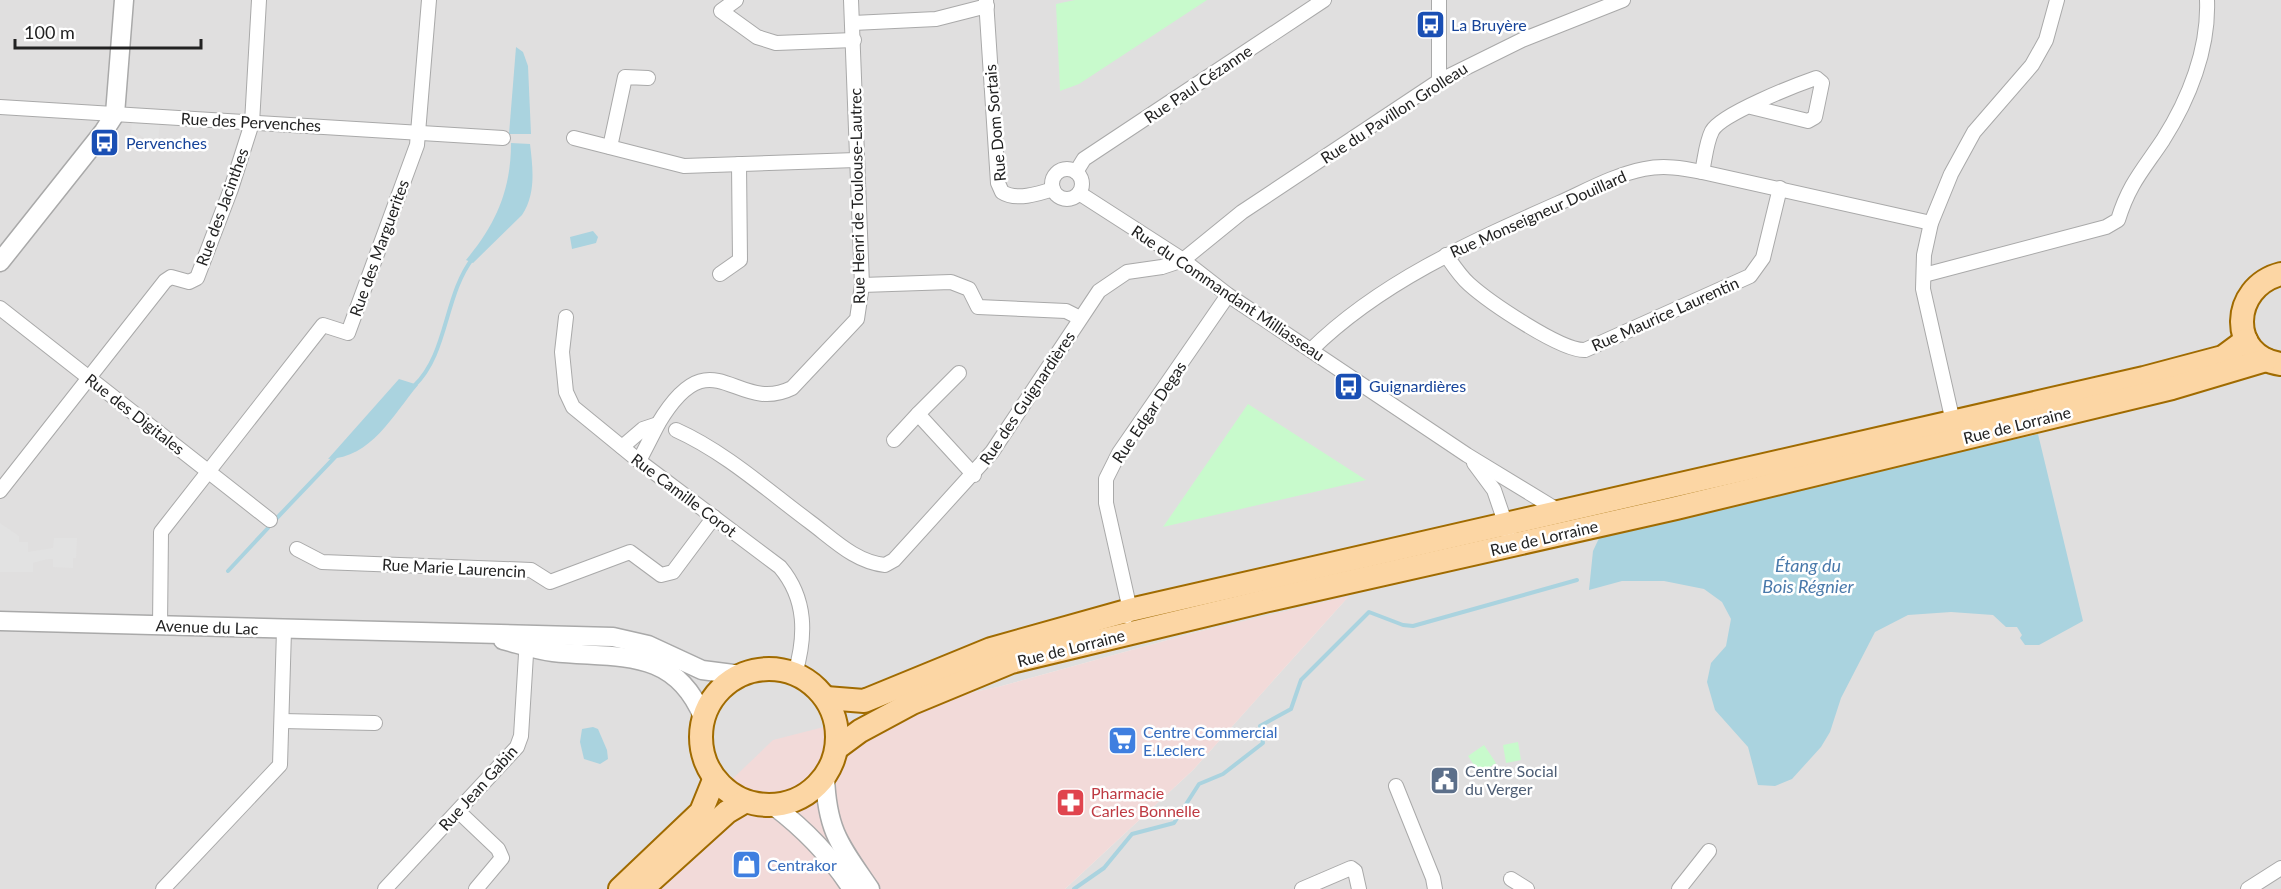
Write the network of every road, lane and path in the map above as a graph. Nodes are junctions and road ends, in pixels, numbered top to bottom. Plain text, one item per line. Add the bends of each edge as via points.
1 (124, 0) edge
2 (258, 0) edge
3 (429, 0) edge
4 (736, 0) edge
5 (851, 0) edge
6 (1324, 0) edge
7 (1439, 0) edge
8 (1623, 0) edge
9 (2057, 0) edge
10 (2207, 0) edge
11 (986, 3) edge
12 (853, 23) junction
13 (854, 40) junction
14 (648, 78) dead end
15 (1439, 81) junction
16 (0, 107) edge
17 (1750, 107) junction
18 (115, 114) junction
19 (252, 123) junction
20 (419, 131) junction
21 (503, 138) dead end
22 (574, 138) dead end
23 (609, 147) junction
24 (856, 160) junction
25 (739, 164) junction
26 (1076, 172) junction
27 (1702, 172) junction
28 (1780, 188) junction
29 (1053, 189) junction
30 (1078, 193) junction
31 (1931, 223) junction
32 (1446, 255) junction
33 (1183, 260) junction
34 (0, 262) edge
35 (720, 274) dead end
36 (2281, 274) edge
37 (1924, 275) junction
38 (861, 285) junction
39 (1228, 295) junction
40 (0, 308) edge
41 (566, 317) dead end
42 (1080, 318) junction
43 (2246, 340) junction
44 (1311, 350) junction
45 (2273, 362) edge
46 (959, 373) dead end
47 (89, 378) junction
48 (918, 414) junction
49 (1953, 422) junction
50 (658, 424) junction
51 (676, 430) dead end
52 (894, 440) dead end
53 (622, 447) junction
54 (1467, 455) junction
55 (639, 461) junction
56 (1871, 461) junction
57 (208, 472) junction
58 (974, 475) junction
59 (0, 491) edge
60 (1559, 511) junction
61 (714, 517) junction
62 (270, 520) dead end
63 (1510, 535) junction
64 (297, 549) dead end
65 (1130, 610) junction
66 (0, 621) edge
67 (160, 626) junction
68 (284, 630) junction
69 (526, 639) junction
70 (1011, 662) junction
71 (795, 674) junction
72 (741, 675) junction
73 (825, 698) junction
74 (703, 717) junction
75 (282, 721) junction
76 (375, 723) dead end
77 (837, 748) junction
78 (825, 777) junction
79 (714, 780) junction
80 (1396, 786) dead end
81 (744, 802) junction
82 (774, 806) junction
83 (458, 811) junction
84 (1709, 851) dead end
85 (2281, 868) edge
86 (1510, 879) dead end
87 (163, 889) edge
88 (386, 889) edge
89 (476, 889) edge
90 (620, 889) edge
91 (642, 889) edge
92 (852, 889) edge
93 (870, 889) edge
94 (1302, 889) edge
95 (1359, 889) edge
96 (1435, 889) edge
97 (1527, 889) edge
98 (1680, 889) edge
99 (2248, 889) edge

1 - 18 street
2 - 19 street
3 - 20 street
4 - 13 street via 721,11 757,37 776,44
5 - 12 street, Rue Henri de Toulouse-Lautrec
6 - 26 street, Rue Paul Cézanne via 1084,159
7 - 15 street
8 - 15 street, Rue du Pavillon Grolleau via 1522,40
9 - 31 street via 2046,40 2032,65 1974,132
10 - 37 street via 2203,44 2193,81 2164,138 2127,191 2118,220 2106,227
11 - 12 street via 936,19
11 - 29 street, Rue Dom Sortais via 998,183 1002,192 1012,196
12 - 13 street, Rue Henri de Toulouse-Lautrec
13 - 24 street, Rue Henri de Toulouse-Lautrec
14 - 23 street via 626,77
15 - 33 street, Rue du Pavillon Grolleau via 1242,212
16 - 18 street, Rue des Pervenches
17 - 17 street via 1808,121 1815,117 1822,83 1816,78
17 - 27 street via 1713,129
18 - 19 street, Rue des Pervenches
18 - 34 street
19 - 20 street, Rue des Pervenches
19 - 47 street, Rue des Jacinthes via 197,278 189,282 171,277 165,281
20 - 21 street, Rue des Pervenches
20 - 57 street, Rue des Marguerites via 348,333 323,325
22 - 23 street
23 - 25 street via 684,166
24 - 25 street
24 - 38 street, Rue Henri de Toulouse-Lautrec
25 - 35 street via 740,260
26 - 29 street via 1067,169 1058,173
26 - 30 street via 1082,184
27 - 28 street, Rue Monseigneur Douillard
27 - 32 street, Rue Monseigneur Douillard via 1668,166 1625,174
28 - 31 street, Rue Monseigneur Douillard
28 - 32 street, Rue Maurice Laurentin via 1763,258 1750,276 1585,350 1565,347 1531,327 1469,284
29 - 30 street via 1067,199
30 - 33 street, Rue du Commandant Milliasseau
31 - 37 street
32 - 44 street, Rue Monseigneur Douillard via 1362,308
33 - 39 street, Rue du Commandant Milliasseau
33 - 42 street, Rue des Guignardières via 1126,272 1099,291
36 - 43 main road via 2257,285 2247,297 2242,310
37 - 49 street via 1923,289
38 - 42 street via 951,282 969,289 978,307 1066,311
38 - 50 street, Rue Henri de Toulouse-Lautrec via 857,319 792,388 779,395 765,395 708,379 694,382
39 - 44 street, Rue du Commandant Milliasseau
39 - 65 street, Rue Edgar Degas via 1119,453 1106,479 1106,503
40 - 47 street, Rue des Digitales
41 - 53 street, Rue Camille Corot via 562,352 566,392 573,407
42 - 58 street, Rue des Guignardières
43 - 45 main road via 2254,351
43 - 49 main road, Rue de Lorraine via 2223,357
44 - 54 street, Rue du Commandant Milliasseau
45 - 56 main road, Rue de Lorraine
46 - 48 street
47 - 57 street, Rue des Digitales
47 - 59 street
48 - 52 street
48 - 58 street
49 - 56 street via 1944,436 1882,453
49 - 60 main road, Rue de Lorraine
50 - 53 street, Rue Henri de Toulouse-Lautrec via 644,429
50 - 55 street, Rue Henri de Toulouse-Lautrec
51 - 58 street, Rue des Guignardières via 696,439 869,563 885,565 894,560
53 - 55 street, Rue Camille Corot
54 - 60 street, Rue du Commandant Milliasseau
54 - 63 street via 1494,490
55 - 61 street, Rue Camille Corot
56 - 63 main road, Rue de Lorraine
57 - 62 street, Rue des Digitales
57 - 67 street via 161,532
60 - 63 main road, Rue de Lorraine
61 - 64 street, Rue Marie Laurencin via 673,572 661,575 630,552 550,582 531,570 322,562
61 - 71 street, Rue Camille Corot via 780,567 796,592 804,632
63 - 65 main road, Rue de Lorraine
63 - 70 main road, Rue de Lorraine
65 - 70 street via 1122,623 1111,630 1027,653
65 - 73 main road, Rue de Lorraine via 991,649 864,700
66 - 67 street, Avenue du Lac
67 - 68 street, Avenue du Lac
68 - 69 street, Avenue du Lac via 414,631
68 - 75 street
69 - 72 street, Avenue du Lac via 613,637 648,645 702,670
69 - 74 street, Avenue du Lac via 551,651 609,655 663,668 680,679 694,696
69 - 83 street, Rue Jean Gabin via 521,736 517,747
70 - 77 main road, Rue de Lorraine via 912,703
71 - 72 main road via 773,668
71 - 73 main road
72 - 74 main road via 713,697
73 - 77 main road via 833,714
74 - 79 main road via 699,739
75 - 76 street
75 - 87 street via 280,765
77 - 78 main road
78 - 82 main road via 794,801
78 - 93 street via 832,830
79 - 81 main road
79 - 90 main road via 701,812
80 - 96 street
81 - 82 main road
81 - 91 main road via 727,812
82 - 92 street via 795,821
83 - 88 street, Rue Jean Gabin
83 - 89 street via 498,849 502,858
84 - 98 street
85 - 99 street
86 - 97 street
94 - 95 street via 1351,868

